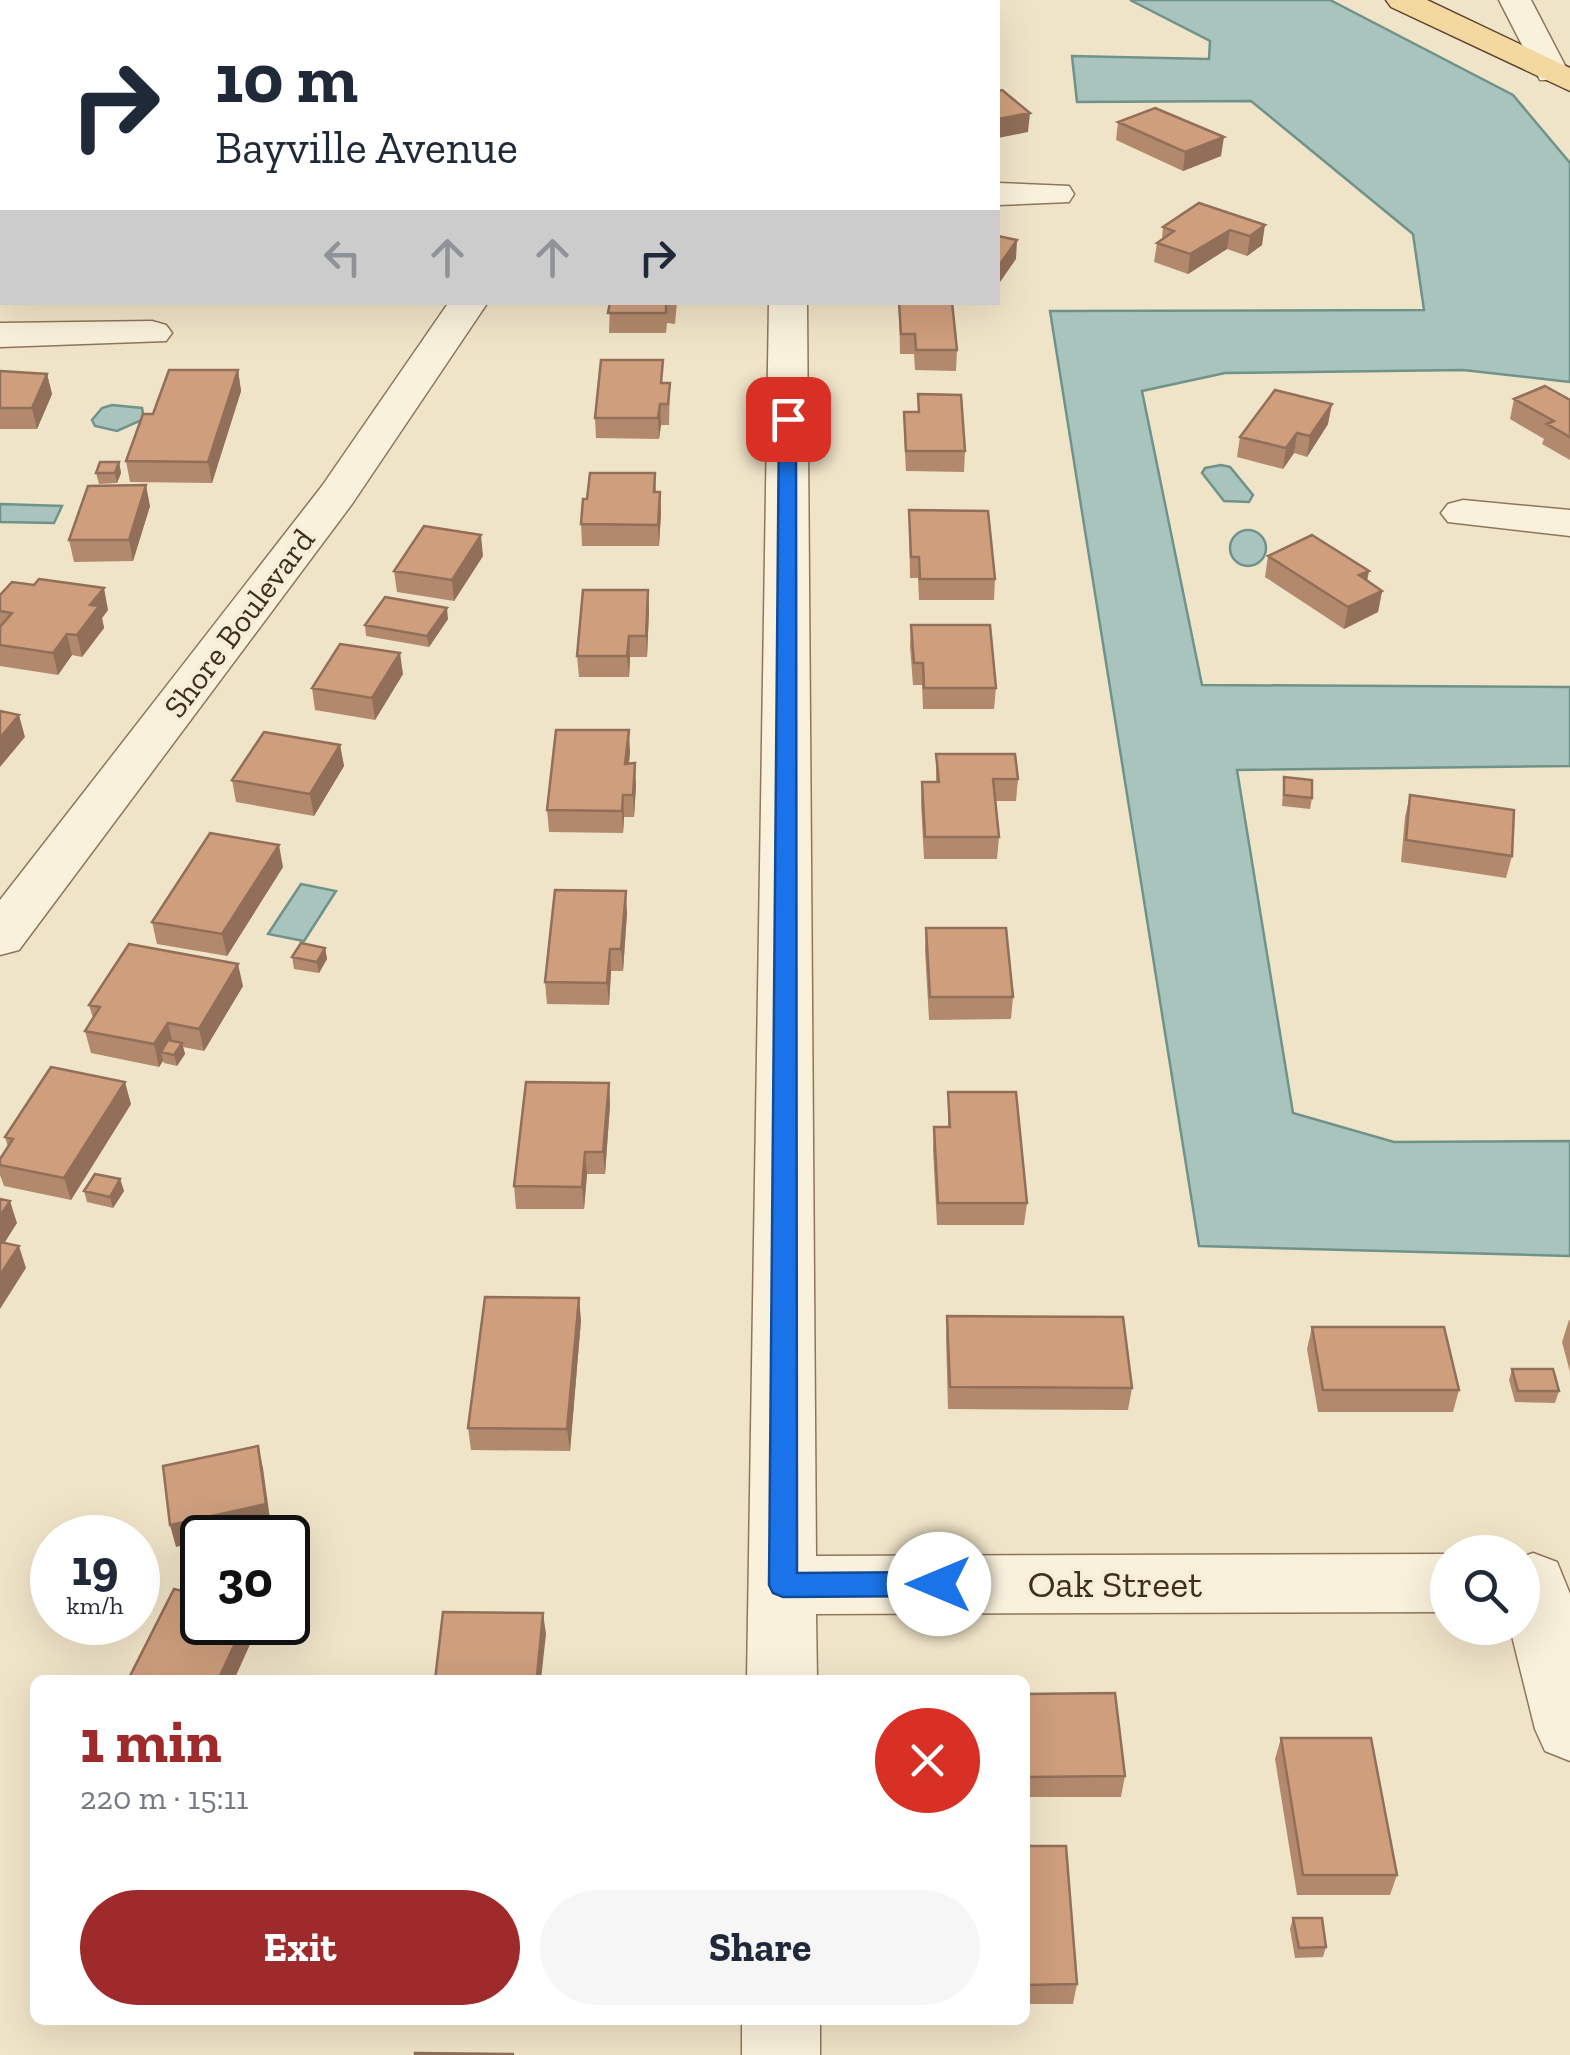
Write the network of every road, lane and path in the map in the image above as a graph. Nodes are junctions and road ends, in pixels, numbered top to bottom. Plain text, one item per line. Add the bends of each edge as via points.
1 (1402, 0) edge
2 (1515, 0) edge
3 (1561, 77) edge
4 (1000, 194) edge
5 (1056, 194) dead end
6 (468, 305) edge
7 (788, 305) edge
8 (152, 333) dead end
9 (0, 335) edge
10 (1462, 514) dead end
11 (1570, 524) edge
12 (0, 937) edge
13 (1430, 1582) edge
14 (1542, 1582) edge
15 (783, 1585) junction
16 (782, 1675) edge
17 (1570, 1730) edge
18 (781, 2025) edge
19 (781, 2055) edge

1 - 3 main road
2 - 3 street
4 - 5 street
6 - 12 street, Shore Boulevard via 337,494
7 - 15 street
8 - 9 street
10 - 11 street
13 - 15 street, Oak Street
14 - 17 street
15 - 16 street
18 - 19 street

